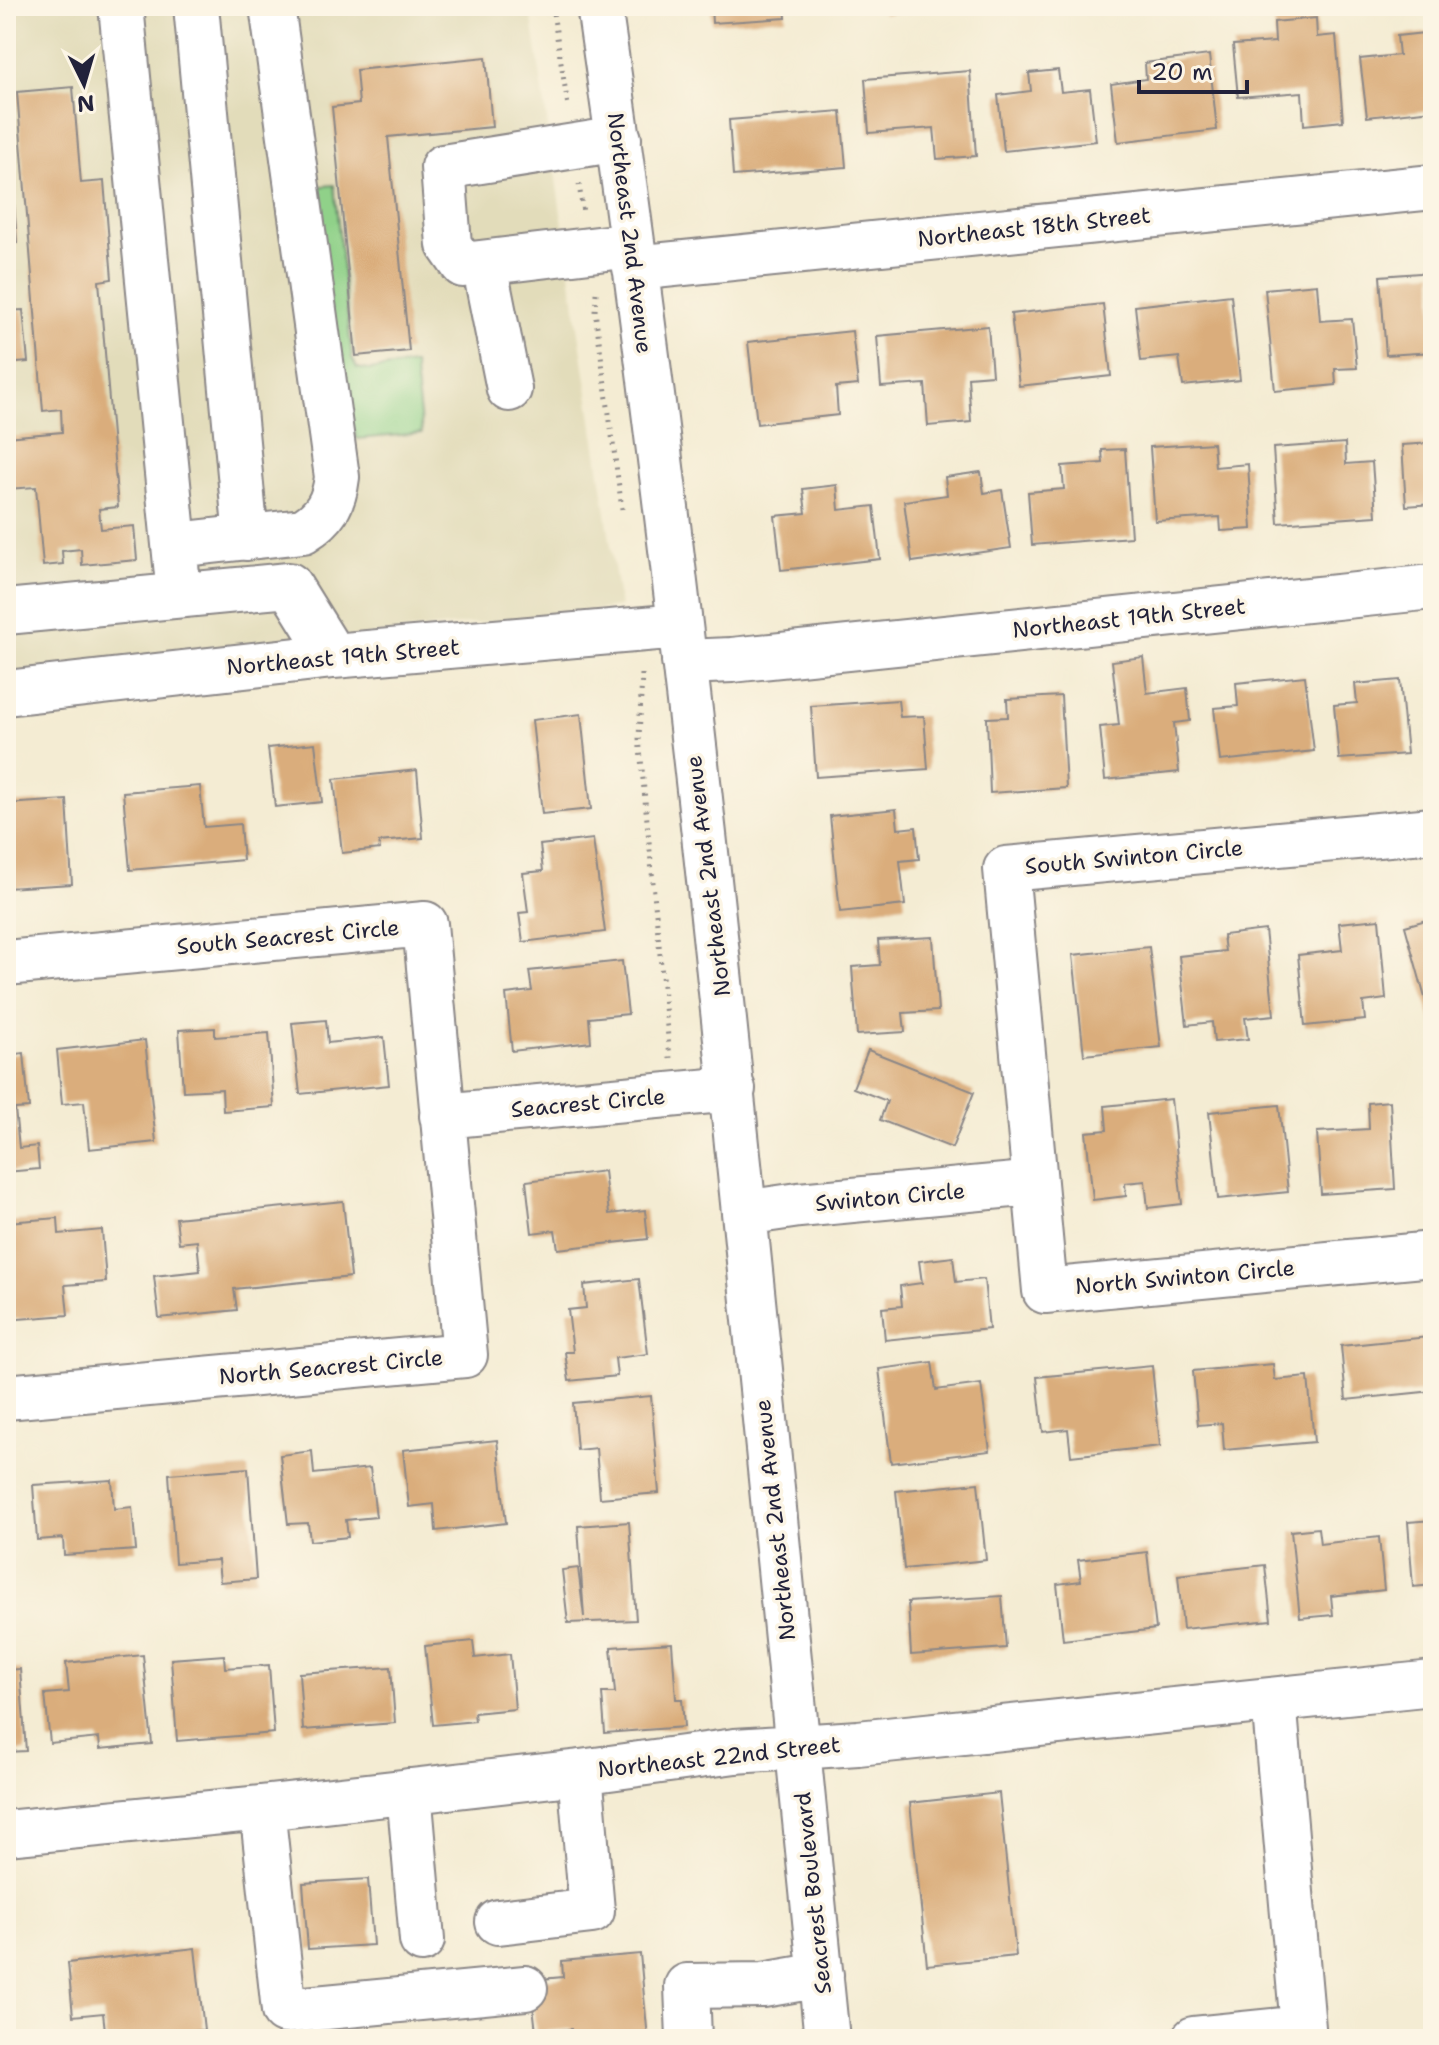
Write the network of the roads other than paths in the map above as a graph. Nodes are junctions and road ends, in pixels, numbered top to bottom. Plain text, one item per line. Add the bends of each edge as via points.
1 (121, 6) edge
2 (196, 6) edge
3 (272, 6) edge
4 (599, 6) edge
5 (619, 139) junction
6 (1433, 187) edge
7 (634, 256) junction
8 (484, 264) junction
9 (509, 389) dead end
10 (246, 538) junction
11 (176, 545) junction
12 (1433, 587) edge
13 (179, 595) junction
14 (6, 612) edge
15 (671, 640) junction
16 (333, 656) junction
17 (6, 693) edge
18 (1433, 830) edge
19 (6, 963) edge
20 (733, 1089) junction
21 (442, 1116) junction
22 (1035, 1183) junction
23 (745, 1213) junction
24 (1433, 1254) edge
25 (6, 1397) edge
26 (1433, 1683) edge
27 (1274, 1700) junction
28 (798, 1748) junction
29 (580, 1772) junction
30 (409, 1791) junction
31 (262, 1808) junction
32 (6, 1833) edge
33 (498, 1922) dead end
34 (422, 1940) dead end
35 (821, 1975) junction
36 (525, 1988) dead end
37 (1304, 2034) edge
38 (689, 2039) edge
39 (827, 2039) edge
40 (1194, 2039) edge

1 - 11 street
2 - 10 street
3 - 10 street via 337,477 332,502 317,522 286,535
4 - 5 street, Northeast 2nd Avenue
5 - 7 street, Northeast 2nd Avenue
5 - 8 street via 443,167 449,245 463,265
6 - 7 street, Northeast 18th Street
7 - 8 street, Northeast 18th Street via 588,251
7 - 15 street, Northeast 2nd Avenue
8 - 9 street
10 - 11 street
11 - 13 street
12 - 15 street, Northeast 19th Street via 826,650 783,636
13 - 14 street
13 - 16 street via 289,585
15 - 16 street, Northeast 19th Street
15 - 20 street, Northeast 2nd Avenue
16 - 17 street, Northeast 19th Street
18 - 22 street, South Swinton Circle via 1006,869
19 - 21 street, South Seacrest Circle via 425,924
20 - 21 street, Seacrest Circle
20 - 23 street, Northeast 2nd Avenue
21 - 25 street, North Seacrest Circle via 465,1355
22 - 23 street, Swinton Circle
22 - 24 street, North Swinton Circle via 1045,1291
23 - 28 street, Northeast 2nd Avenue
26 - 27 street, Northeast 22nd Street
27 - 28 street, Northeast 22nd Street
27 - 37 street
28 - 29 street, Northeast 22nd Street
28 - 35 street, Seacrest Boulevard
29 - 30 street, Northeast 22nd Street
29 - 33 street via 592,1911
30 - 31 street, Northeast 22nd Street
30 - 34 street
31 - 32 street, Northeast 22nd Street
31 - 36 street via 284,2011
35 - 38 street via 763,1985 687,1986
35 - 39 street, Seacrest Boulevard
37 - 40 street

